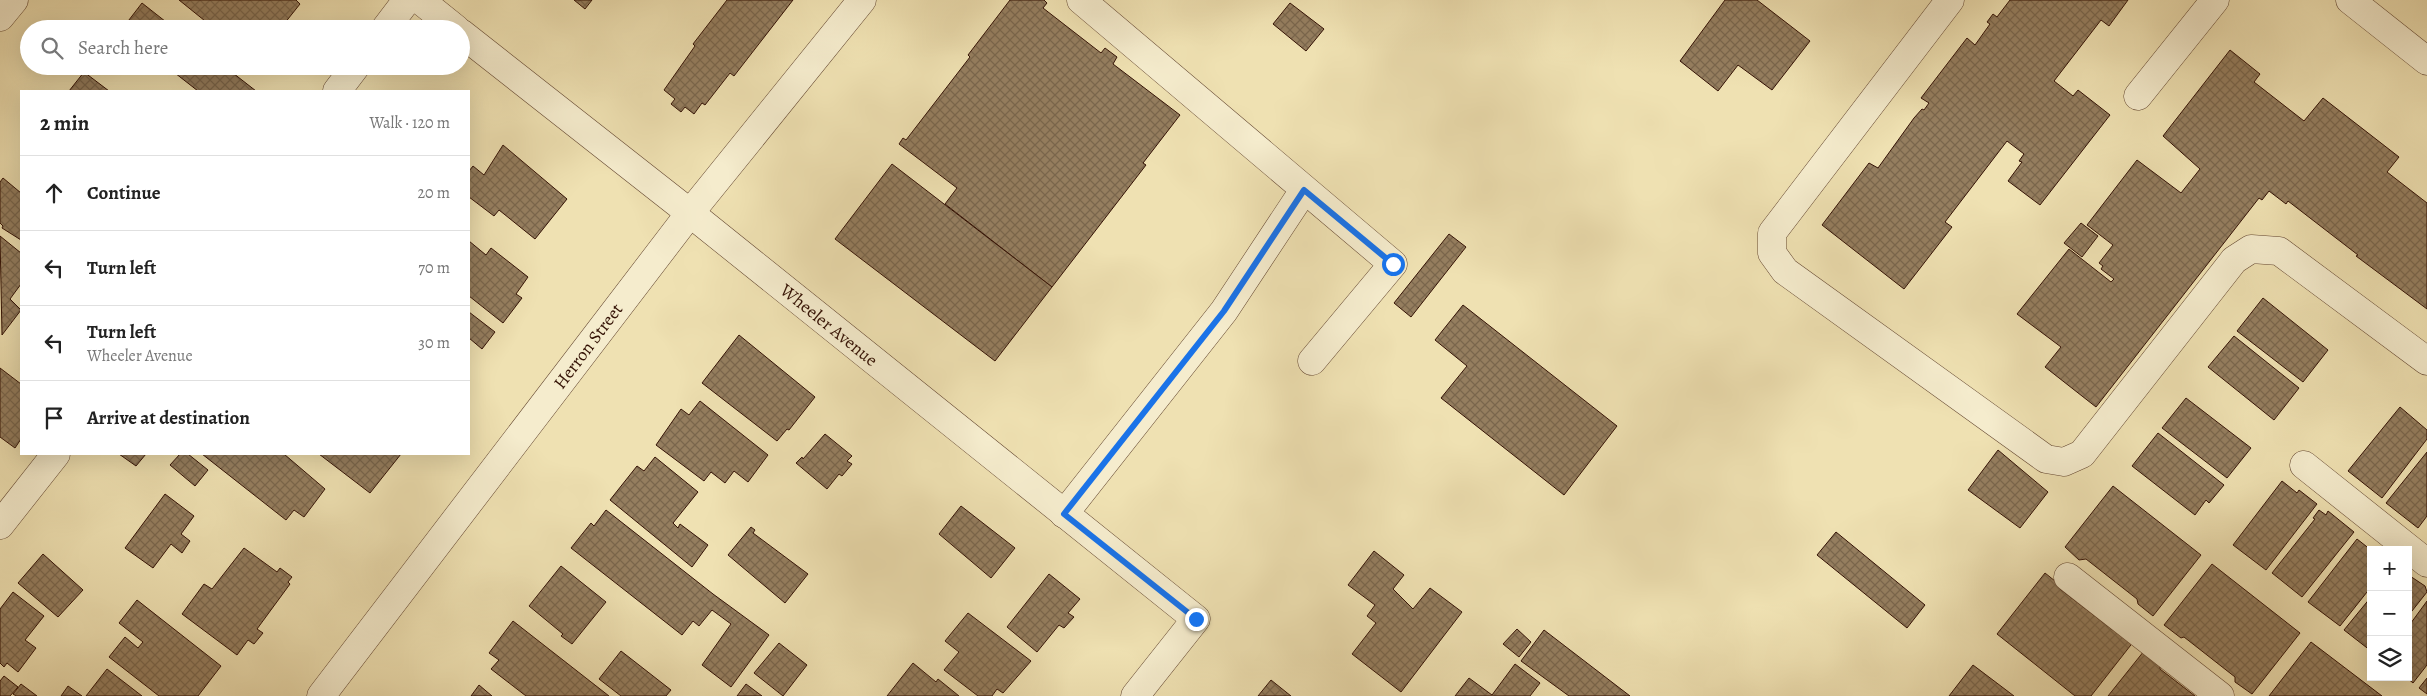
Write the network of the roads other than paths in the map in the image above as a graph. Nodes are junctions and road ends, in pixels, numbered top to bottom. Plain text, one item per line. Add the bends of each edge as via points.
1 (14, 0) edge
2 (407, 0) edge
3 (420, 0) edge
4 (862, 0) edge
5 (1081, 0) edge
6 (1950, 0) edge
7 (2215, 0) edge
8 (2350, 0) edge
9 (0, 17) edge
10 (392, 20) edge
11 (445, 20) edge
12 (470, 40) edge
13 (2427, 61) edge
14 (349, 75) edge
15 (337, 90) edge
16 (2138, 96) dead end
17 (1304, 190) junction
18 (690, 212) junction
19 (1312, 361) dead end
20 (2427, 361) edge
21 (55, 455) edge
22 (2304, 465) dead end
23 (1064, 514) junction
24 (0, 526) edge
25 (2427, 563) edge
26 (2068, 577) dead end
27 (321, 696) edge
28 (1135, 696) edge
29 (2220, 696) edge

1 - 9 street
2 - 10 street
3 - 11 street
4 - 18 street, Herron Street
5 - 17 street
6 - 20 street via 1772,233 1772,253 1785,271 2046,459 2064,462 2082,454 2234,260 2250,249 2279,251
7 - 16 street
8 - 13 street
12 - 18 street, Wheeler Avenue
14 - 15 street
17 - 19 street via 1393,264
17 - 23 street via 1224,311
18 - 23 street, Wheeler Avenue
18 - 27 street, Herron Street
21 - 24 street
22 - 25 street
23 - 28 street, Wheeler Avenue via 1196,619
26 - 29 street

